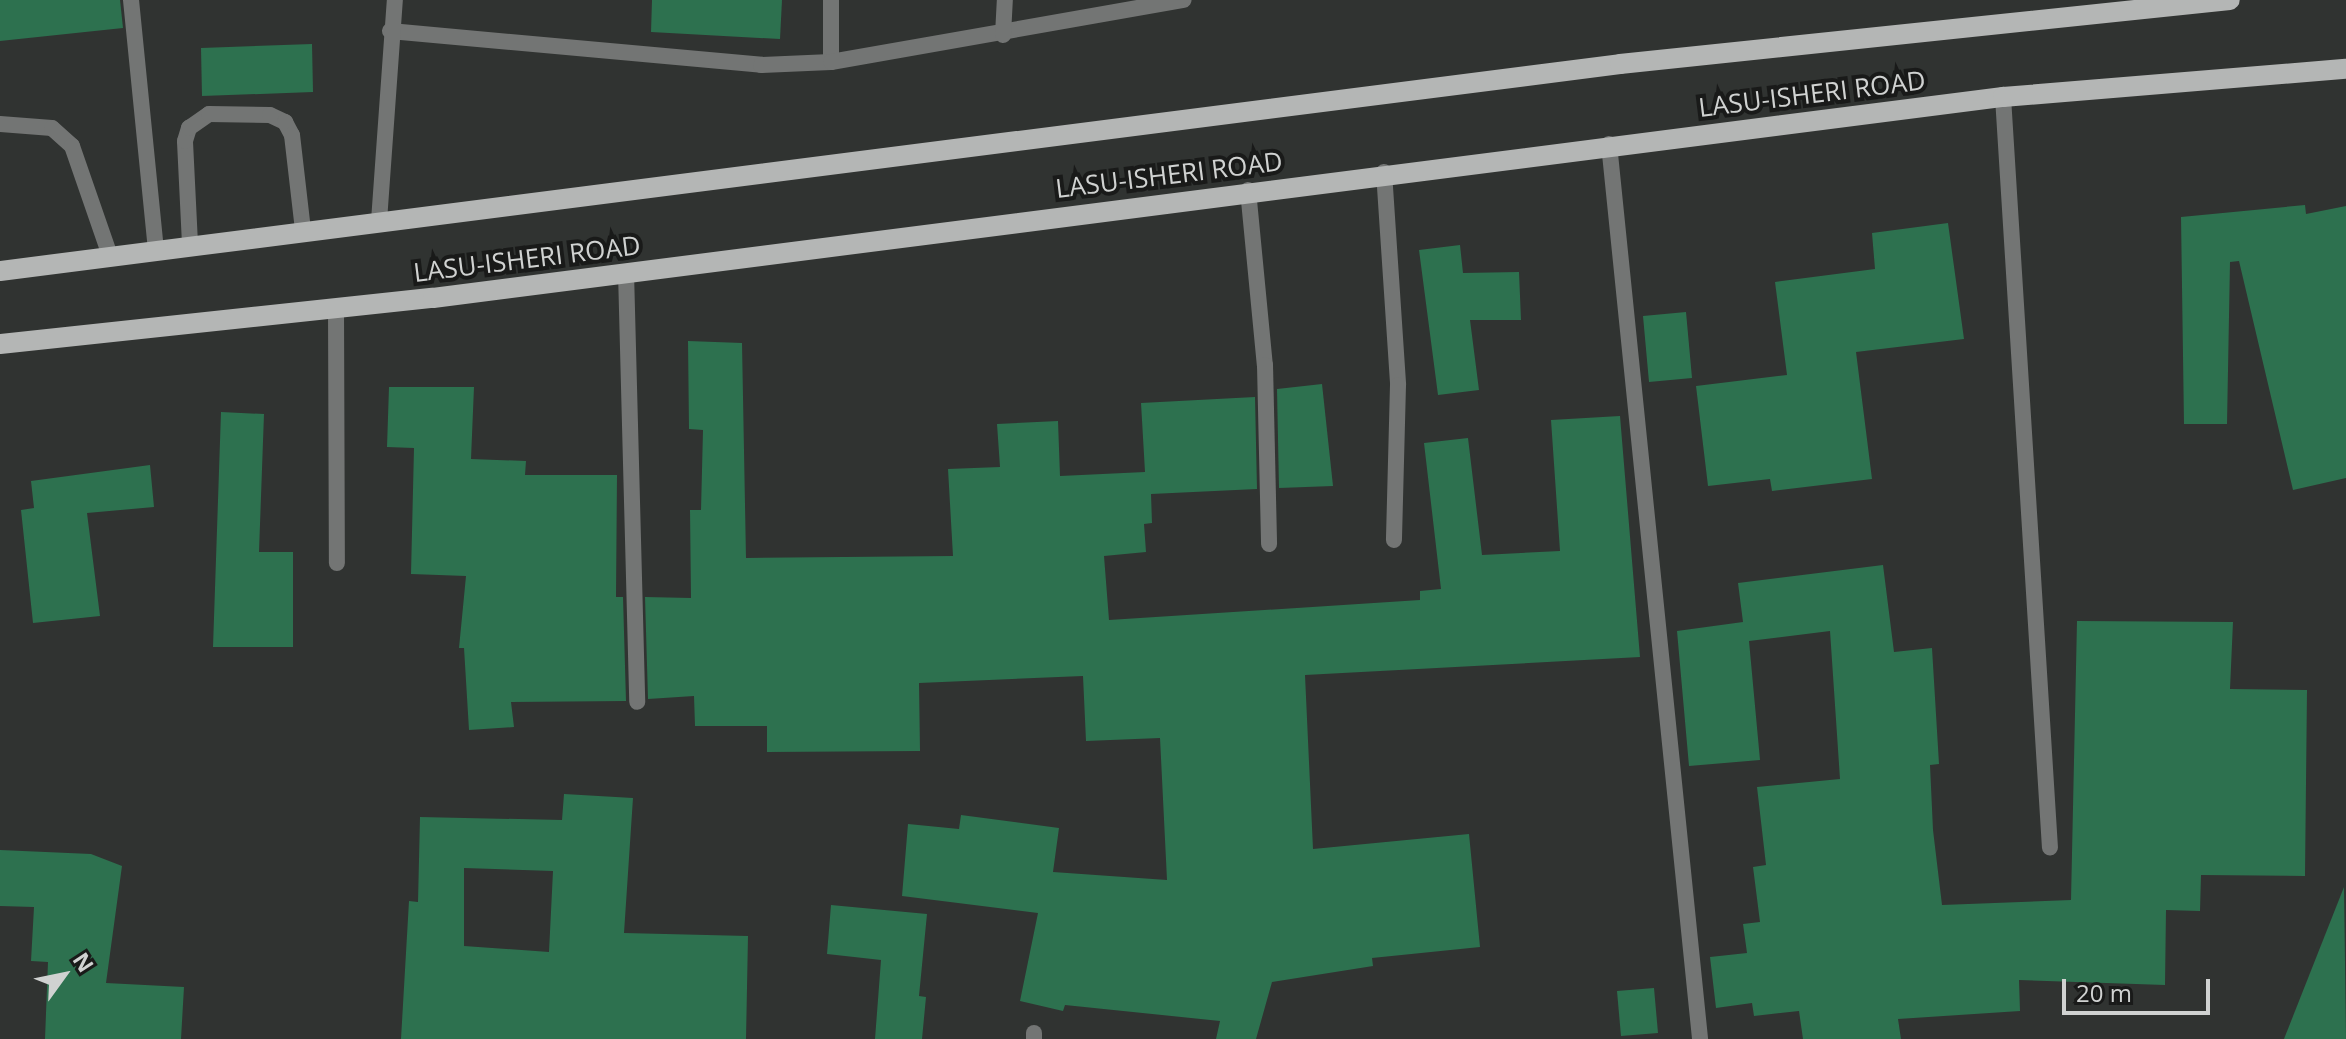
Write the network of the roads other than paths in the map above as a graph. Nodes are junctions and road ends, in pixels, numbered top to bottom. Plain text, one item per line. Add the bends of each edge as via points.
1 (131, 0) edge
2 (395, 0) edge
3 (831, 0) edge
4 (1005, 0) edge
5 (1184, 0) edge
6 (2230, 0) edge
7 (390, 31) junction
8 (1003, 35) junction
9 (831, 62) junction
10 (2346, 69) edge
11 (2003, 97) junction
12 (0, 124) edge
13 (1609, 144) junction
14 (1384, 172) junction
15 (1248, 190) junction
16 (379, 221) junction
17 (303, 230) junction
18 (190, 244) junction
19 (156, 249) junction
20 (110, 256) junction
21 (0, 271) edge
22 (626, 272) junction
23 (336, 308) junction
24 (0, 344) edge
25 (1394, 540) dead end
26 (1269, 544) dead end
27 (337, 563) dead end
28 (637, 702) dead end
29 (2050, 848) dead end
30 (1700, 1039) edge

1 - 19 street
2 - 7 street
3 - 9 street
4 - 8 street
5 - 8 street
6 - 16 main road, LASU-ISHERI ROAD via 1620,64
7 - 9 street via 691,63
7 - 16 street
8 - 9 street
10 - 11 main road, LASU-ISHERI ROAD
11 - 13 main road, LASU-ISHERI ROAD
11 - 29 street
12 - 20 street via 52,128 72,146
13 - 14 main road, LASU-ISHERI ROAD
13 - 30 street
14 - 15 main road, LASU-ISHERI ROAD
14 - 25 street via 1398,385
15 - 22 main road, LASU-ISHERI ROAD
15 - 26 street via 1265,365
16 - 17 main road, LASU-ISHERI ROAD
17 - 18 main road, LASU-ISHERI ROAD
17 - 18 street via 292,135 285,122 270,115 209,114 189,128 185,141
18 - 19 main road, LASU-ISHERI ROAD
19 - 20 main road, LASU-ISHERI ROAD
20 - 21 main road, LASU-ISHERI ROAD
22 - 23 main road, LASU-ISHERI ROAD
22 - 28 street
23 - 24 main road, LASU-ISHERI ROAD
23 - 27 street

